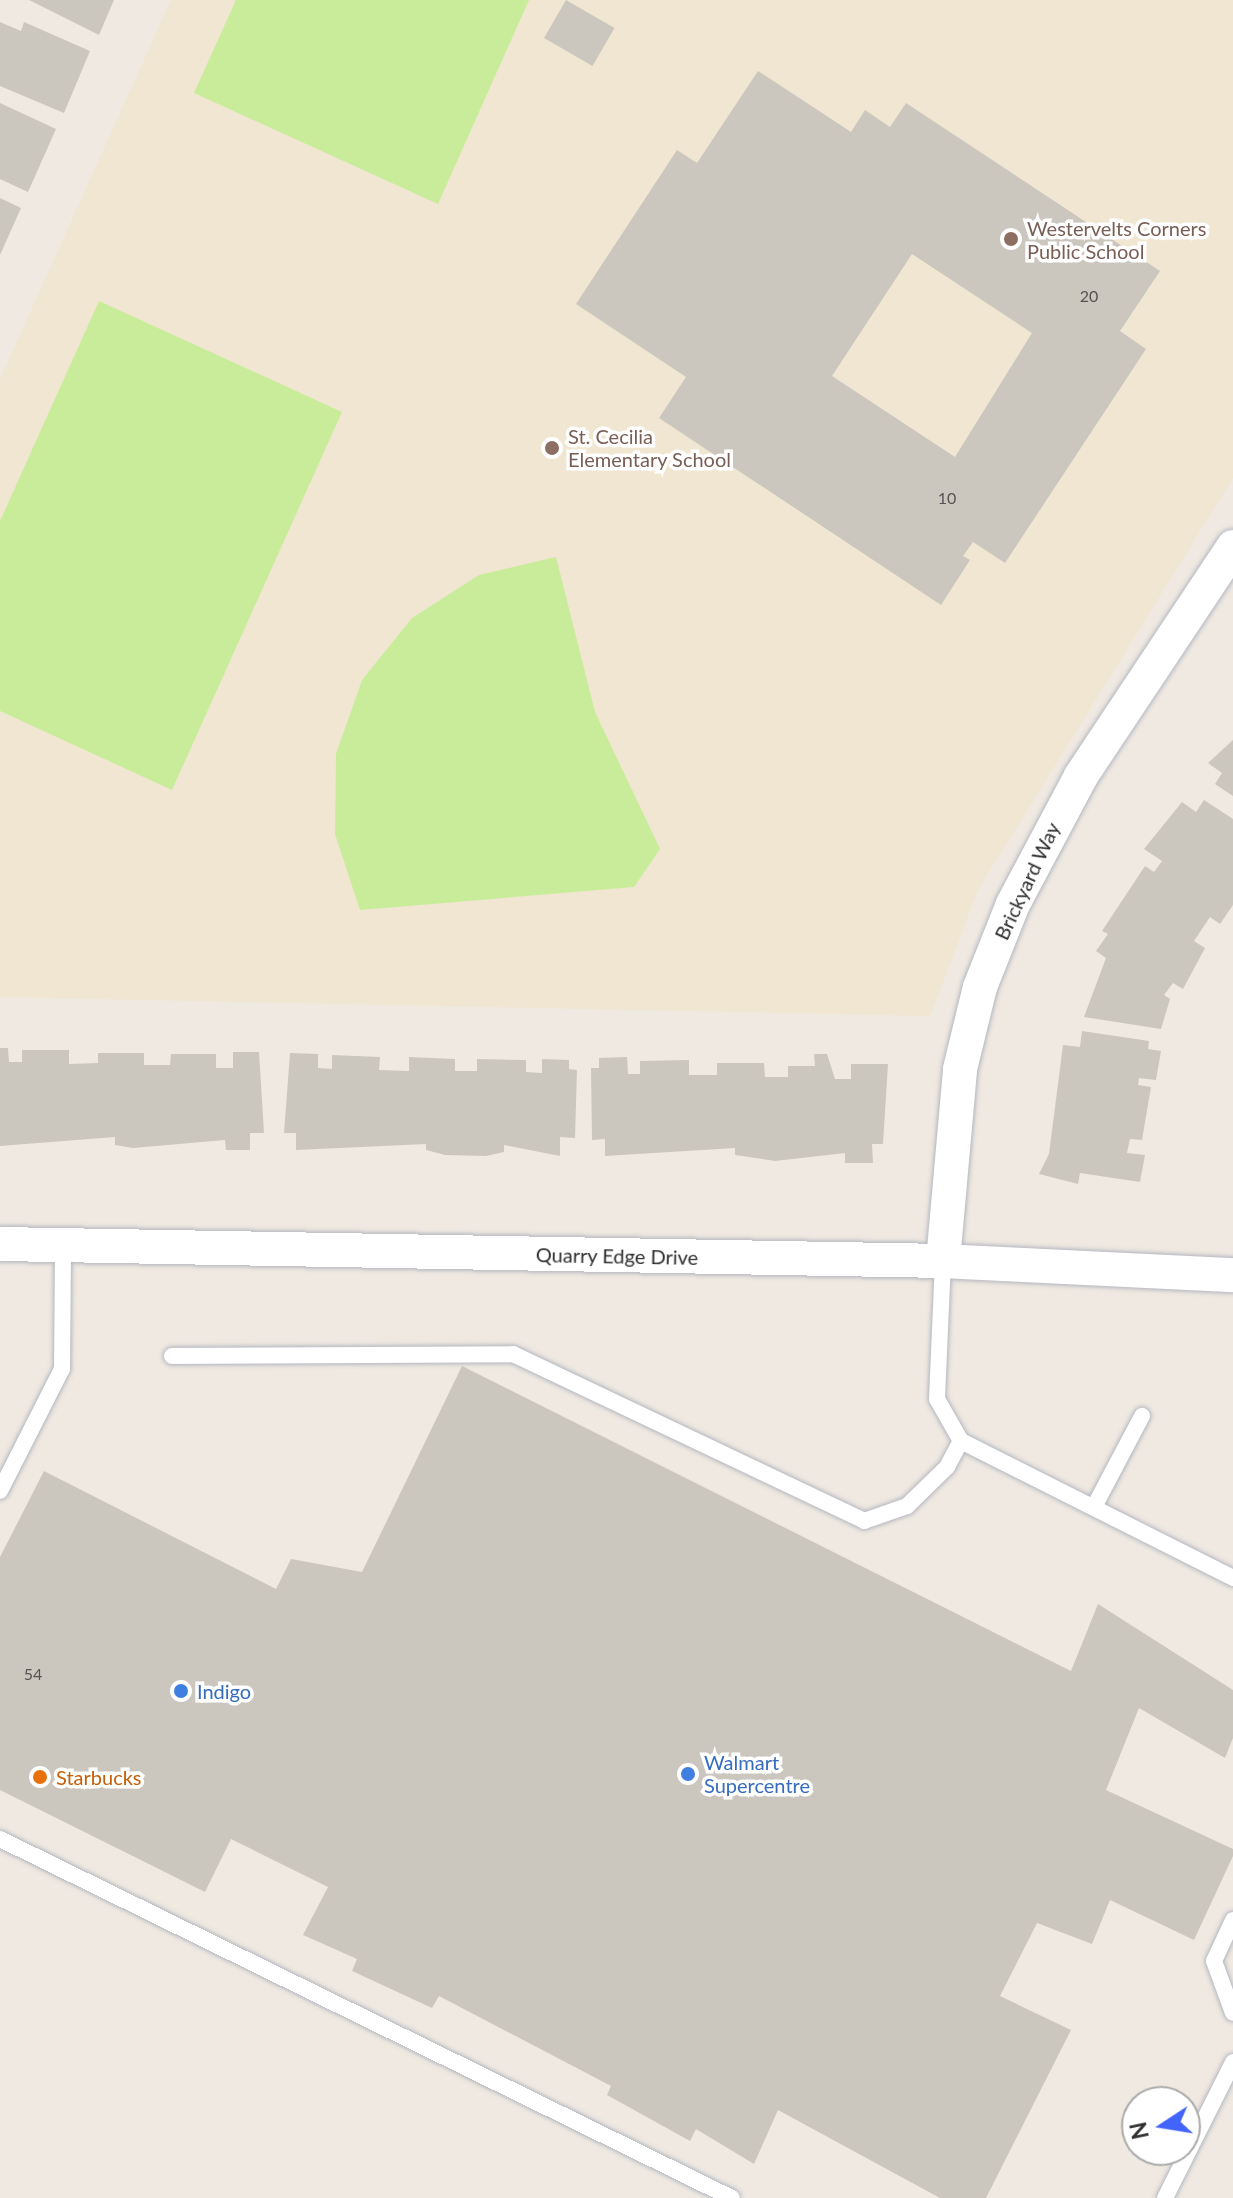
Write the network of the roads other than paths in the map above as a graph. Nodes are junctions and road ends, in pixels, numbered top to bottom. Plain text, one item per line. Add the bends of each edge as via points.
1 (1233, 547) edge
2 (0, 1244) edge
3 (63, 1247) junction
4 (943, 1261) junction
5 (1233, 1275) edge
6 (172, 1356) dead end
7 (1142, 1416) dead end
8 (961, 1441) junction
9 (0, 1491) edge
10 (1094, 1507) junction
11 (1233, 1578) edge
12 (0, 1839) edge
13 (1233, 1920) edge
14 (1233, 2013) edge
15 (1233, 2062) edge
16 (732, 2198) edge
17 (1165, 2198) edge

1 - 4 street, Brickyard Way via 1081,776 1013,904 980,987 960,1069
2 - 3 street, Quarry Edge Drive
3 - 4 street, Quarry Edge Drive
3 - 9 lane via 62,1369
4 - 5 street, Quarry Edge Drive
4 - 8 lane via 937,1399
6 - 8 lane via 513,1354 864,1521 907,1506 947,1467
7 - 10 lane
8 - 10 lane
10 - 11 lane
12 - 16 lane
13 - 14 lane via 1214,1961
15 - 17 lane

